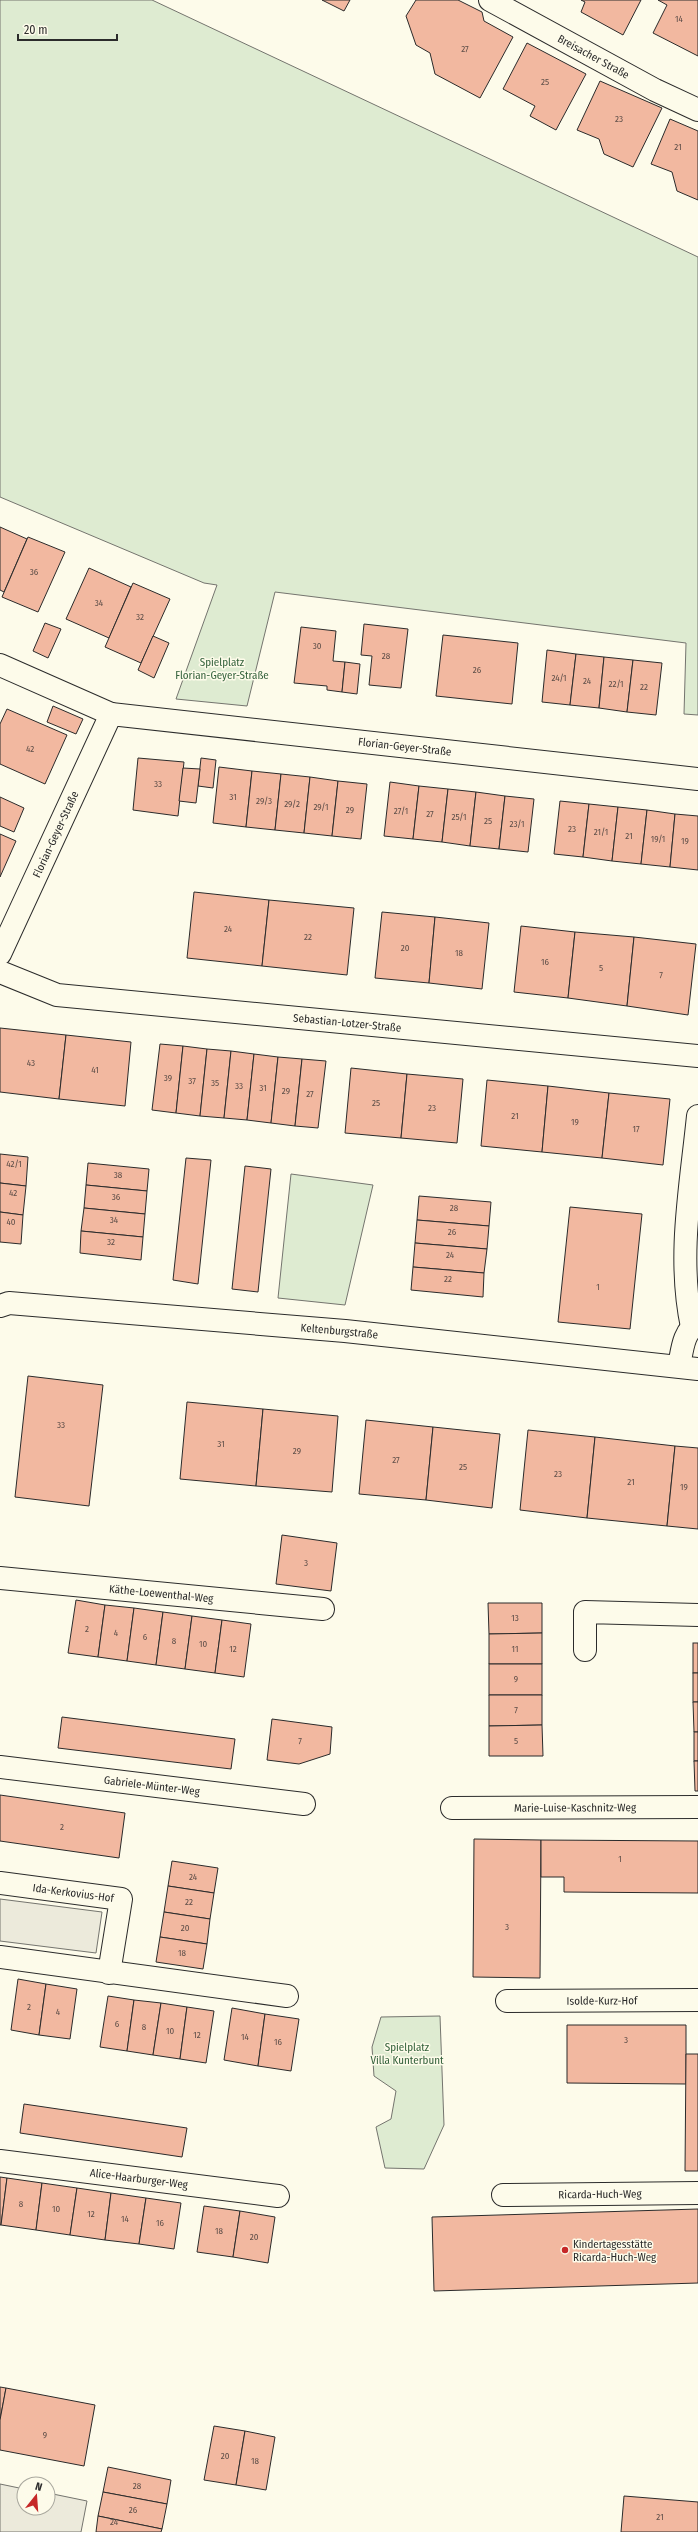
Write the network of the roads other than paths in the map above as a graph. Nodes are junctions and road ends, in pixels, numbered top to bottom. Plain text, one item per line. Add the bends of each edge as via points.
1 (490, 0) edge
2 (698, 110) edge
3 (0, 664) edge
4 (111, 714) junction
5 (698, 779) edge
6 (0, 954) edge
7 (0, 972) edge
8 (698, 1056) edge
9 (698, 1116) edge
10 (0, 1306) edge
11 (695, 1325) edge
12 (689, 1368) edge
13 (0, 1578) edge
14 (323, 1610) dead end
15 (698, 1615) edge
16 (585, 1650) dead end
17 (0, 1767) edge
18 (304, 1804) dead end
19 (452, 1808) dead end
20 (698, 1808) edge
21 (0, 1883) edge
22 (0, 1957) edge
23 (109, 1973) junction
24 (287, 1996) dead end
25 (698, 2000) edge
26 (507, 2001) dead end
27 (0, 2161) edge
28 (698, 2193) edge
29 (503, 2195) dead end
30 (278, 2196) dead end

1 - 2 street, Breisacher Straße via 655,90
3 - 4 street, Florian-Geyer-Straße
4 - 5 street, Florian-Geyer-Straße
4 - 6 street, Florian-Geyer-Straße
7 - 8 street, Sebastian-Lotzer-Straße via 57,995
9 - 11 street via 685,1244 687,1303
10 - 12 street, Keltenburgstraße via 8,1303 345,1331
11 - 12 street, Keltenburgstraße via 683,1343
13 - 14 street, Käthe-Loewenthal-Weg
15 - 16 street via 585,1612
17 - 18 street, Gabriele-Münter-Weg
19 - 20 street, Marie-Luise-Kaschnitz-Weg
21 - 23 street, Ida-Kerkovius-Hof via 121,1899
22 - 23 street
23 - 24 street
25 - 26 street, Isolde-Kurz-Hof
27 - 30 street, Alice-Haarburger-Weg
28 - 29 street, Ricarda-Huch-Weg

